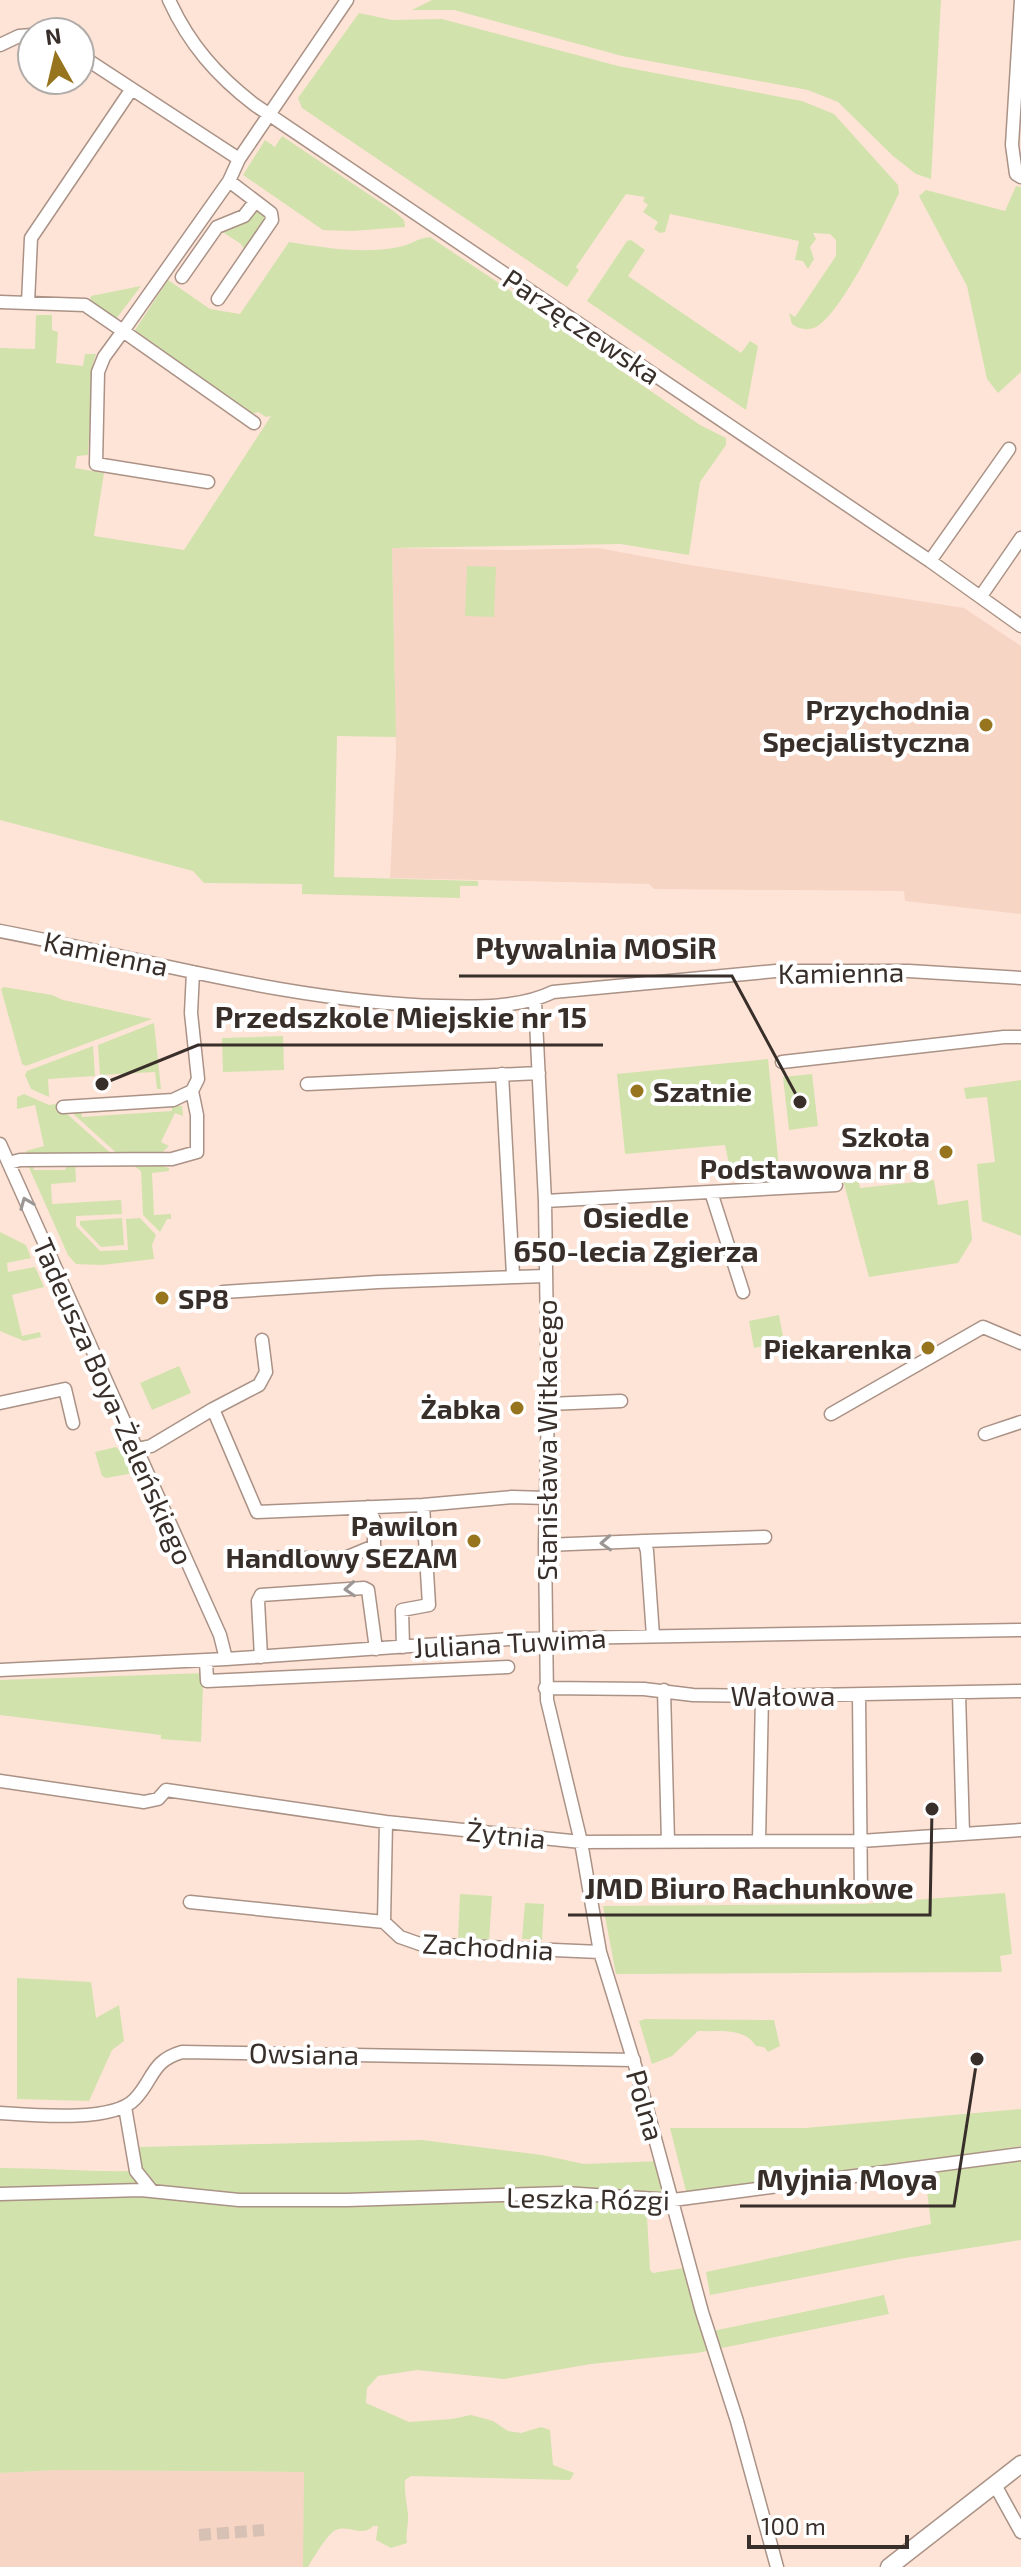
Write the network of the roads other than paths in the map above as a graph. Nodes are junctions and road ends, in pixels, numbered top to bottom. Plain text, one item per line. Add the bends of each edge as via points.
1 (169, 0) edge
2 (347, 0) edge
3 (1021, 0) edge
4 (1020, 38) edge
5 (96, 66) edge
6 (131, 90) junction
7 (269, 114) junction
8 (239, 159) junction
9 (1021, 177) edge
10 (229, 181) junction
11 (255, 202) junction
12 (182, 277) dead end
13 (218, 299) dead end
14 (0, 302) edge
15 (28, 303) junction
16 (123, 331) junction
17 (254, 423) dead end
18 (1009, 449) dead end
19 (208, 482) dead end
20 (1021, 538) edge
21 (930, 561) junction
22 (981, 596) junction
23 (1021, 626) edge
24 (0, 931) edge
25 (193, 972) junction
26 (1021, 978) edge
27 (535, 1001) junction
28 (1021, 1037) edge
29 (782, 1062) dead end
30 (539, 1073) junction
31 (502, 1074) junction
32 (307, 1084) dead end
33 (192, 1091) junction
34 (63, 1107) dead end
35 (0, 1144) edge
36 (9, 1163) junction
37 (836, 1185) dead end
38 (711, 1192) junction
39 (545, 1201) junction
40 (513, 1275) junction
41 (546, 1276) junction
42 (223, 1292) dead end
43 (743, 1292) dead end
44 (262, 1340) dead end
45 (1021, 1343) edge
46 (621, 1401) dead end
47 (0, 1403) edge
48 (548, 1404) junction
49 (213, 1409) junction
50 (831, 1414) dead end
51 (1021, 1422) edge
52 (73, 1423) dead end
53 (985, 1434) dead end
54 (137, 1449) junction
55 (546, 1498) junction
56 (423, 1505) junction
57 (368, 1507) junction
58 (765, 1537) dead end
59 (644, 1541) junction
60 (545, 1545) junction
61 (259, 1558) dead end
62 (1021, 1630) edge
63 (653, 1636) junction
64 (546, 1638) junction
65 (475, 1641) junction
66 (403, 1647) junction
67 (376, 1649) junction
68 (261, 1657) junction
69 (226, 1659) junction
70 (206, 1660) junction
71 (508, 1667) dead end
72 (476, 1668) junction
73 (0, 1670) edge
74 (545, 1688) junction
75 (664, 1690) junction
76 (1021, 1691) edge
77 (959, 1694) junction
78 (859, 1695) junction
79 (762, 1696) junction
80 (0, 1781) edge
81 (386, 1822) junction
82 (1021, 1830) edge
83 (963, 1834) junction
84 (759, 1841) junction
85 (861, 1841) junction
86 (581, 1842) junction
87 (668, 1842) junction
88 (861, 1895) dead end
89 (190, 1902) dead end
90 (384, 1922) junction
91 (600, 1952) junction
92 (634, 2060) junction
93 (125, 2107) junction
94 (0, 2113) edge
95 (1021, 2154) edge
96 (152, 2191) junction
97 (0, 2194) edge
98 (673, 2200) junction
99 (1021, 2464) edge
100 (995, 2485) junction
101 (1021, 2532) edge
102 (777, 2567) edge
103 (889, 2567) edge

1 - 7 street, Parzęczewska via 196,48
2 - 7 street
3 - 4 street
4 - 9 street via 1012,145 1016,174
5 - 6 street
6 - 8 street
6 - 15 street via 31,238
7 - 8 street
7 - 21 street, Parzęczewska
8 - 10 street
10 - 11 street
10 - 16 street
11 - 12 street via 244,216 217,227
11 - 13 street via 271,213 272,220
14 - 15 street
15 - 16 street via 85,305
16 - 17 street
16 - 19 street via 98,372 96,464
18 - 21 street
20 - 22 street
21 - 22 street, Parzęczewska
22 - 23 street, Parzęczewska
24 - 25 street, Kamienna
25 - 27 street, Kamienna via 393,1005
25 - 33 street via 198,1079
26 - 27 street, Kamienna via 776,971 553,992
27 - 30 street, Stanisława Witkacego
28 - 29 street
30 - 31 street
30 - 39 street, Stanisława Witkacego
31 - 32 street
31 - 40 street
33 - 34 street via 173,1100
33 - 36 street via 199,1147 192,1155
35 - 36 street, Tadeusza Boya-Żeleńskiego
54 -> 36 street, Tadeusza Boya-Żeleńskiego
37 - 38 street
38 - 39 street
38 - 43 street
39 - 41 street, Stanisława Witkacego
40 - 41 street
40 - 42 street
41 - 48 street, Stanisława Witkacego
44 - 49 street via 266,1372 259,1385
45 - 50 street via 983,1327
46 - 48 street
47 - 52 street via 65,1389
48 - 55 street, Stanisława Witkacego
49 - 54 street
49 - 57 street via 257,1512
51 - 53 street
54 - 69 street, Tadeusza Boya-Żeleńskiego
55 - 56 street
55 - 60 street, Stanisława Witkacego
56 - 57 street
56 - 66 street via 429,1605 402,1610
57 - 61 street via 374,1546 345,1558
58 - 59 street
59 -> 60 street
59 - 63 street
60 - 64 street, Stanisława Witkacego
62 - 63 street, Juliana Tuwima
63 - 64 street, Juliana Tuwima
64 - 65 street, Juliana Tuwima
64 - 74 street, Polna
65 - 66 street, Juliana Tuwima
65 - 72 street
66 - 67 street, Juliana Tuwima
67 - 68 street, Juliana Tuwima
67 -> 68 street via 368,1590 261,1595
68 - 69 street, Juliana Tuwima
69 - 70 street, Juliana Tuwima
70 - 72 street via 207,1681
70 - 73 street, Juliana Tuwima
71 - 72 street
74 - 75 street, Wałowa
74 - 86 street, Polna
75 - 79 street, Wałowa
75 - 87 street
76 - 77 street, Wałowa
77 - 78 street, Wałowa
77 - 83 street
78 - 79 street, Wałowa
78 - 85 street
79 - 84 street
80 - 81 street, Żytnia via 144,1802 158,1799 166,1790
81 - 86 street, Żytnia
81 - 90 street, Zachodnia
82 - 83 street, Żytnia
83 - 85 street, Żytnia
84 - 85 street, Żytnia
84 - 87 street, Żytnia
85 - 88 street
86 - 87 street, Żytnia
86 - 91 street, Polna
89 - 90 street, Zachodnia
90 - 91 street, Zachodnia via 400,1937 420,1944
91 - 92 street, Polna
92 - 93 street, Owsiana via 182,2052 160,2061
92 - 98 street, Polna
93 - 94 street via 63,2115
93 - 96 street via 136,2171
95 - 98 street, Leszka Rózgi
96 - 97 street, Leszka Rózgi
96 - 98 street, Leszka Rózgi via 239,2200 564,2193
98 - 102 street, Polna
99 - 100 main road
100 - 101 street
100 - 103 main road

